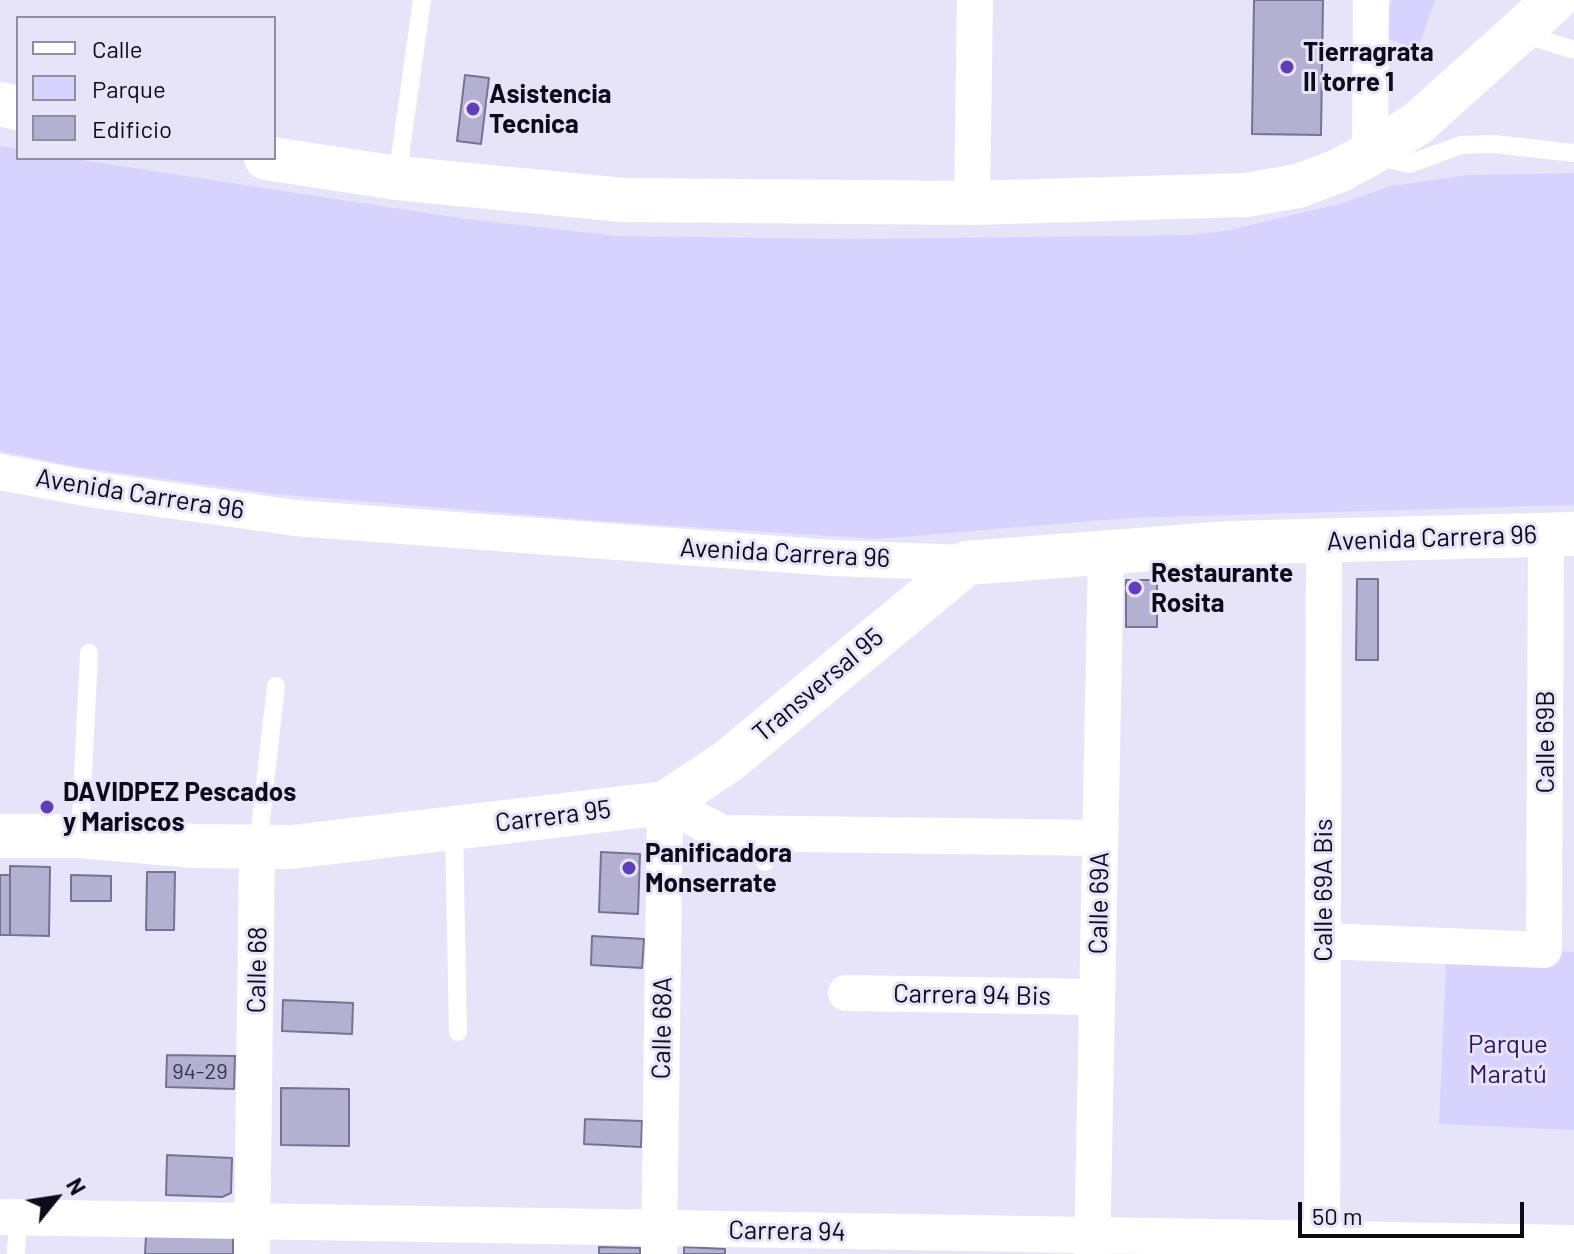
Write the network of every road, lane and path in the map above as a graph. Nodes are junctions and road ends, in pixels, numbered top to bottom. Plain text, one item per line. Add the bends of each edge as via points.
1 (422, 0) edge
2 (975, 0) edge
3 (1371, 0) edge
4 (1555, 0) edge
5 (1519, 32) junction
6 (1574, 50) edge
7 (1574, 153) edge
8 (1370, 154) junction
9 (276, 160) edge
10 (397, 178) junction
11 (972, 203) junction
12 (0, 472) edge
13 (1560, 534) edge
14 (1324, 541) junction
15 (1106, 553) junction
16 (967, 563) junction
17 (89, 653) dead end
18 (276, 686) dead end
19 (665, 803) junction
20 (454, 828) junction
21 (0, 836) edge
22 (80, 836) junction
23 (1100, 838) junction
24 (257, 848) junction
25 (1323, 941) junction
26 (846, 993) dead end
27 (1097, 997) junction
28 (458, 1032) dead end
29 (9, 1217) edge
30 (252, 1238) edge
31 (1322, 1240) junction
32 (659, 1241) edge
33 (1574, 1243) edge
34 (1092, 1245) edge
35 (16, 1254) edge

1 - 10 lane
2 - 11 street
3 - 8 street
4 - 5 main road
5 - 6 lane
5 - 8 main road via 1418,123
7 - 8 lane via 1461,145 1409,164
8 - 11 main road via 1298,186 1246,195
9 - 10 main road
10 - 11 main road via 623,200
12 - 16 street, Avenida Carrera 96 via 295,518
13 - 14 main road, Avenida Carrera 96
13 - 25 street, Calle 69B via 1544,950
14 - 15 main road, Avenida Carrera 96
14 - 25 street, Calle 69A Bis
15 - 16 main road, Avenida Carrera 96
15 - 23 street, Calle 69A
16 - 19 main road, Transversal 95 via 727,762
17 - 22 lane
18 - 24 lane, Calle 68
19 - 20 main road, Carrera 95
19 - 23 street via 765,848
19 - 32 street, Calle 68A
20 - 24 main road, Carrera 95
20 - 28 lane
21 - 22 main road, Carrera 95
22 - 24 main road, Carrera 95
23 - 27 street, Calle 69A
24 - 30 street, Calle 68
25 - 31 street, Calle 69A Bis
26 - 27 street, Carrera 94 Bis
27 - 34 street, Calle 69A
29 - 30 street, Carrera 94
29 - 35 lane
30 - 32 street, Carrera 94
31 - 33 street, Carrera 94
31 - 34 street, Carrera 94
32 - 34 street, Carrera 94

